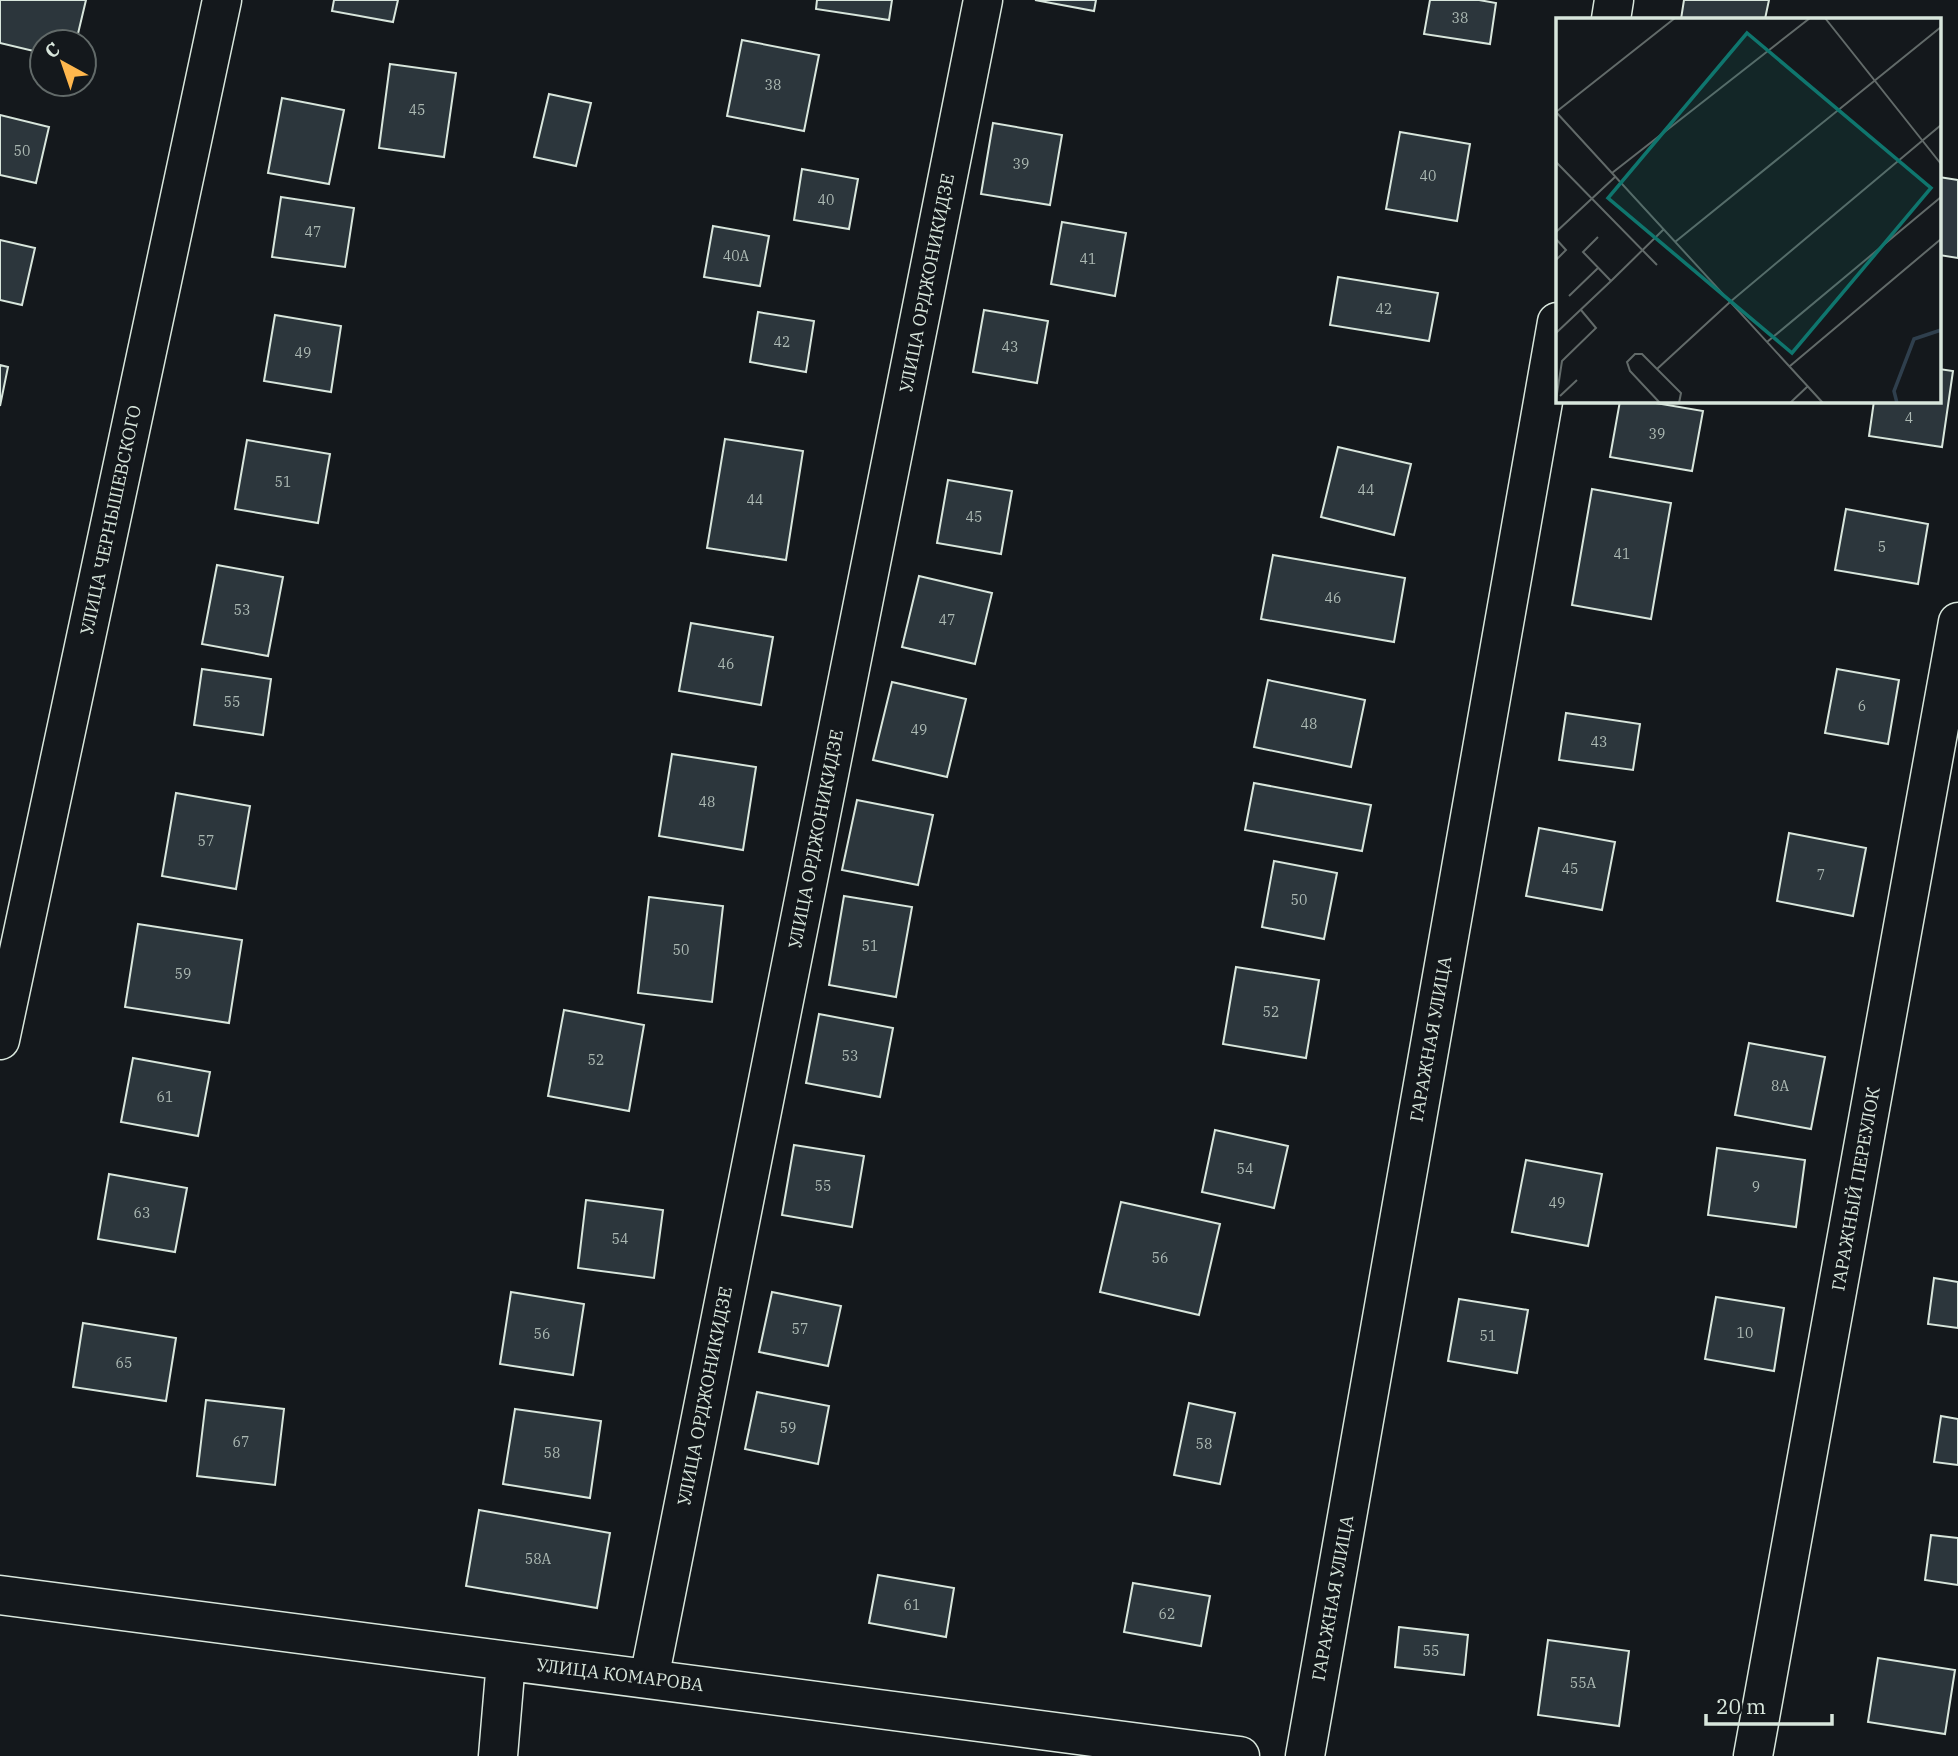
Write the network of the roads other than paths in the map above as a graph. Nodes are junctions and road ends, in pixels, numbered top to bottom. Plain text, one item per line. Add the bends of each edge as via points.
1 (222, 0) edge
2 (983, 0) edge
3 (1614, 0) edge
4 (1611, 18) edge
5 (1556, 328) edge
6 (1958, 622) edge
7 (0, 1040) edge
8 (0, 1595) edge
9 (506, 1661) junction
10 (649, 1679) junction
11 (498, 1756) edge
12 (1240, 1756) edge
13 (1305, 1756) edge
14 (1753, 1756) edge

1 - 7 street, УЛИЦА ЧЕРНЫШЕВСКОГО
2 - 10 street, УЛИЦА ОРДЖОНИКИДЗЕ
3 - 4 street
5 - 13 street, ГАРАЖНАЯ УЛИЦА
6 - 14 street, ГАРАЖНЫЙ ПЕРЕУЛОК
8 - 9 street, УЛИЦА КОМАРОВА
9 - 10 street, УЛИЦА КОМАРОВА
9 - 11 street
10 - 12 street, УЛИЦА КОМАРОВА

